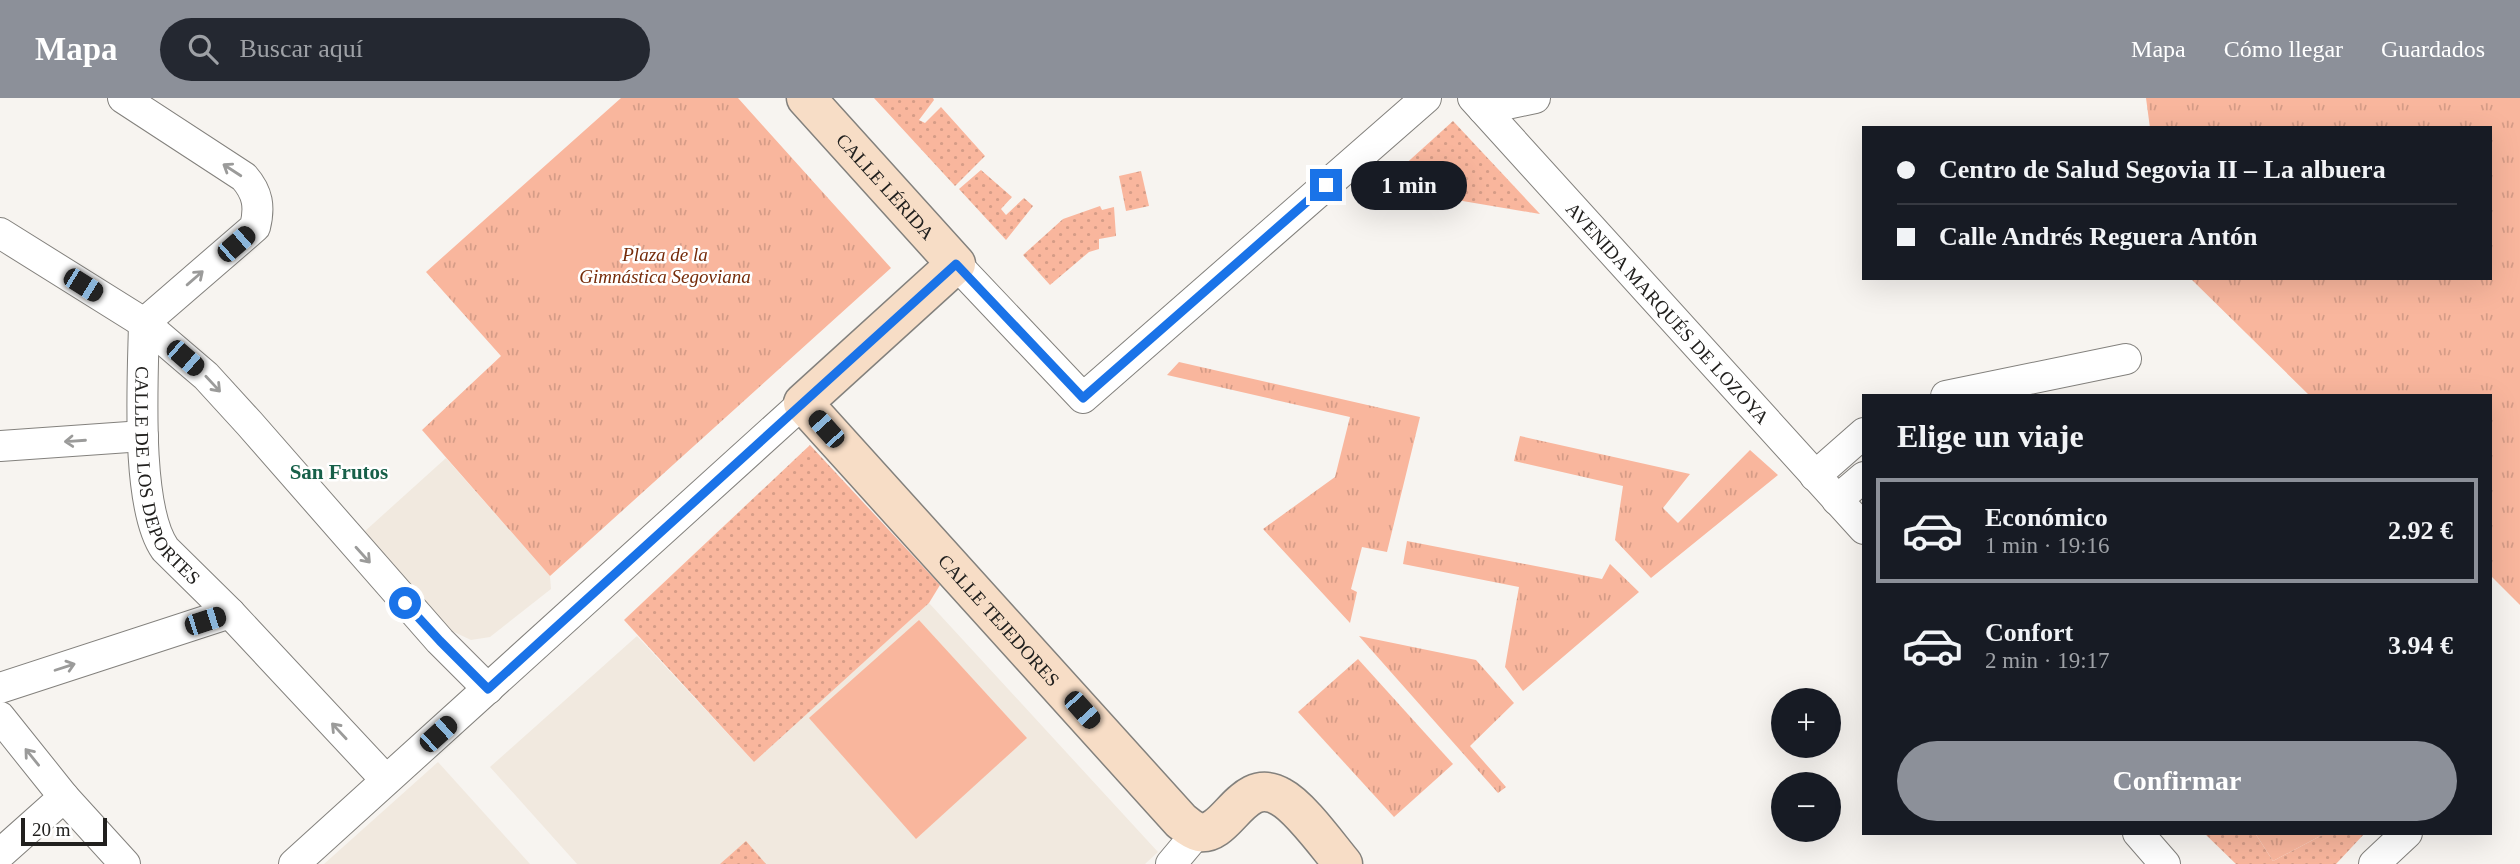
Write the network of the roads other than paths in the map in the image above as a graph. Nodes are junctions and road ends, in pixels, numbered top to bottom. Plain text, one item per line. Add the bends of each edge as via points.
1 (123, 98) edge
2 (806, 98) edge
3 (1426, 98) edge
4 (1535, 98) edge
5 (1478, 104) edge
6 (0, 233) edge
7 (956, 264) junction
8 (144, 323) junction
9 (2126, 359) dead end
10 (1956, 394) edge
11 (803, 403) junction
12 (1862, 435) edge
13 (143, 436) junction
14 (0, 446) edge
15 (1815, 476) junction
16 (1862, 479) edge
17 (1837, 500) junction
18 (1862, 528) edge
19 (230, 613) junction
20 (0, 688) edge
21 (488, 689) junction
22 (0, 717) edge
23 (386, 780) junction
24 (64, 797) junction
25 (1197, 832) junction
26 (2140, 835) edge
27 (2405, 835) edge
28 (0, 854) edge
29 (125, 864) edge
30 (294, 864) edge
31 (1171, 864) edge
32 (1343, 864) edge
33 (2165, 864) edge
34 (2374, 864) edge

8 -> 1 street via 255,227 258,207 244,177
2 - 7 street, CALLE LÉRIDA
3 - 7 street, CALLE LÉRIDA via 1083,398
4 - 5 street
5 - 15 street, AVENIDA MARQUÉS DE LOZOYA
6 - 8 street
7 - 11 street
8 - 13 street, CALLE DE LOS DEPORTES
8 -> 21 street via 214,386
9 - 10 street
11 - 21 street
11 - 25 street, CALLE TEJEDORES via 1181,821
12 - 15 street
13 -> 14 street
13 - 19 street, CALLE DE LOS DEPORTES via 156,536
15 - 17 street, AVENIDA MARQUÉS DE LOZOYA
16 - 17 street
17 - 18 street, AVENIDA MARQUÉS DE LOZOYA
20 -> 19 street
23 -> 19 street, CALLE DE LOS DEPORTES
21 - 23 street
24 -> 22 street
23 - 30 street
24 - 28 street
24 - 29 street
25 - 31 street
25 - 32 street via 1207,832 1251,796 1267,792 1287,800
26 - 33 street
27 - 34 street

